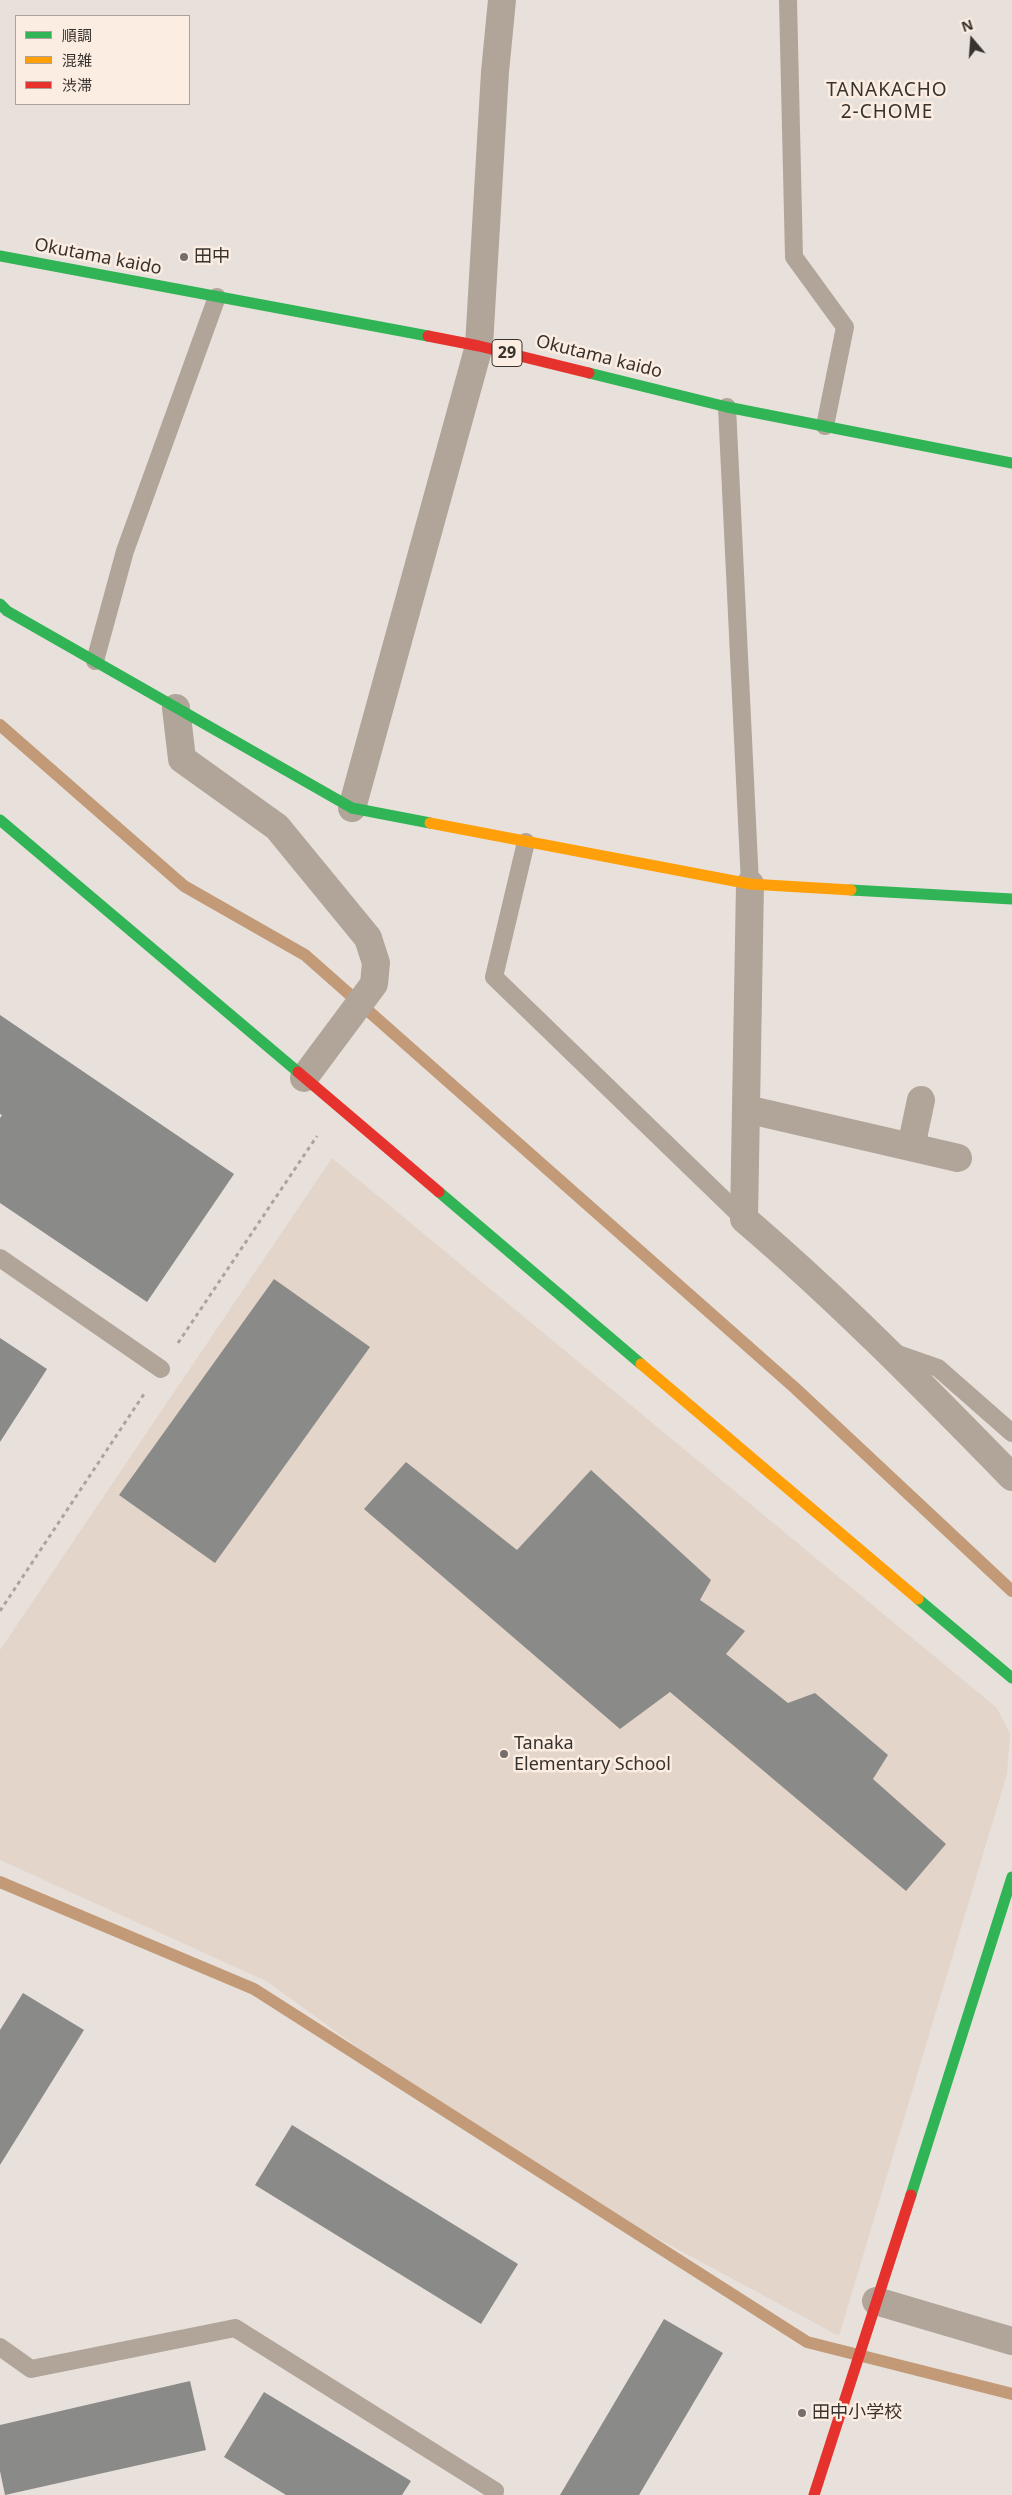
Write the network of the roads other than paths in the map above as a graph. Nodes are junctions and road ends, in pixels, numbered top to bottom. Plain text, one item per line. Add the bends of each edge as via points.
1 (502, 0) edge
2 (788, 0) edge
3 (0, 256) edge
4 (217, 297) junction
5 (479, 346) junction
6 (727, 407) junction
7 (825, 426) junction
8 (1012, 463) edge
9 (0, 604) edge
10 (95, 662) junction
11 (176, 708) junction
12 (352, 808) junction
13 (0, 820) edge
14 (526, 842) junction
15 (750, 884) junction
16 (1012, 899) edge
17 (304, 1078) junction
18 (921, 1100) dead end
19 (746, 1109) junction
20 (911, 1147) junction
21 (958, 1158) dead end
22 (744, 1219) junction
23 (0, 1258) edge
24 (889, 1352) junction
25 (161, 1369) dead end
26 (1012, 1433) edge
27 (1012, 1477) edge
28 (1012, 1678) edge
29 (1012, 1877) edge
30 (876, 2301) junction
31 (1012, 2341) edge
32 (0, 2347) edge
33 (494, 2495) edge
34 (814, 2495) edge

1 - 5 street
2 - 7 lane via 794,257 845,327
3 - 4 street, Okutama kaido / 29
4 - 5 street, Okutama kaido / 29
4 - 10 lane via 125,551
5 - 6 street, Okutama kaido / 29
5 - 12 street
6 - 7 street, Okutama kaido / 29
6 - 15 lane
7 - 8 street, Okutama kaido / 29
9 - 10 street
10 - 11 street
11 - 12 street
11 - 17 street via 182,759 277,827 368,938 376,963 374,984
12 - 14 street
13 - 17 street
14 - 15 street
14 - 22 lane via 494,977
15 - 16 street
15 - 19 street
17 - 28 street
18 - 20 street
19 - 20 street
19 - 22 street
20 - 21 street
22 - 24 street
23 - 25 lane
24 - 26 lane via 938,1368
24 - 27 street
29 - 30 street
30 - 31 street
30 - 34 street
32 - 33 lane via 31,2369 235,2328 495,2491

